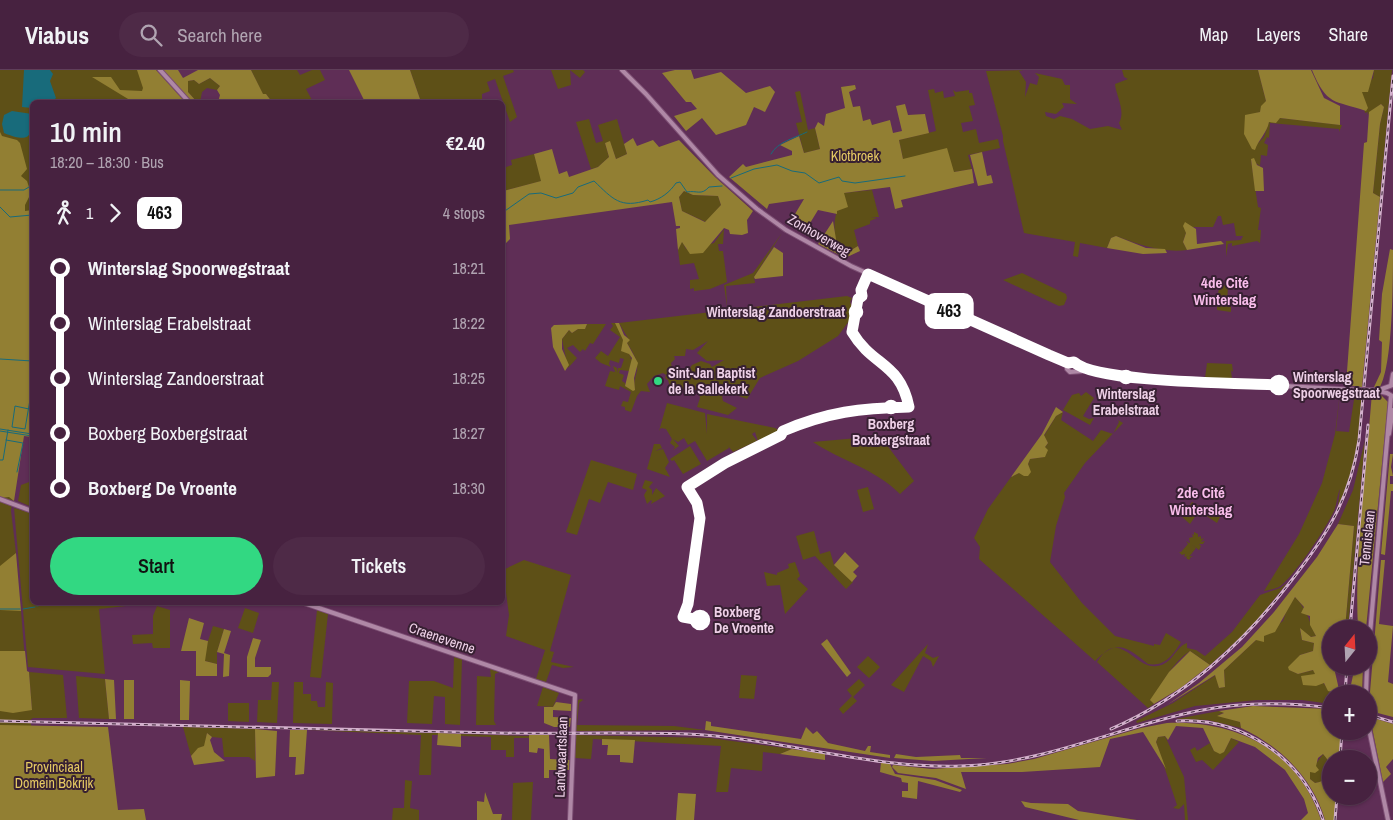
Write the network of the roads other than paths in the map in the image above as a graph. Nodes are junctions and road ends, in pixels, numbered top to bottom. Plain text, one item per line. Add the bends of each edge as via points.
1 (160, 70) edge
2 (622, 70) edge
3 (187, 100) edge
4 (1068, 365) junction
5 (1077, 368) junction
6 (1393, 374) edge
7 (1390, 390) edge
8 (1393, 410) edge
9 (1389, 434) junction
10 (0, 500) edge
11 (30, 510) edge
12 (310, 605) edge
13 (1371, 620) edge
14 (576, 695) joint
15 (1371, 740) edge
16 (570, 820) edge
17 (1388, 820) edge

1 - 3 street
2 - 4 street, Zonhoverweg via 718,175 784,228 851,266
4 - 5 street via 1074,362
4 - 5 street via 1070,372
5 - 7 street, bridge via 1136,378
6 - 7 street, Tennislaan
7 - 9 street, Tennislaan
8 - 9 street, Tennislaan
9 - 13 street, Tennislaan
10 - 11 street
12 - 14 street, Craenevenne
14 - 16 street, Landwaartslaan
15 - 17 street

